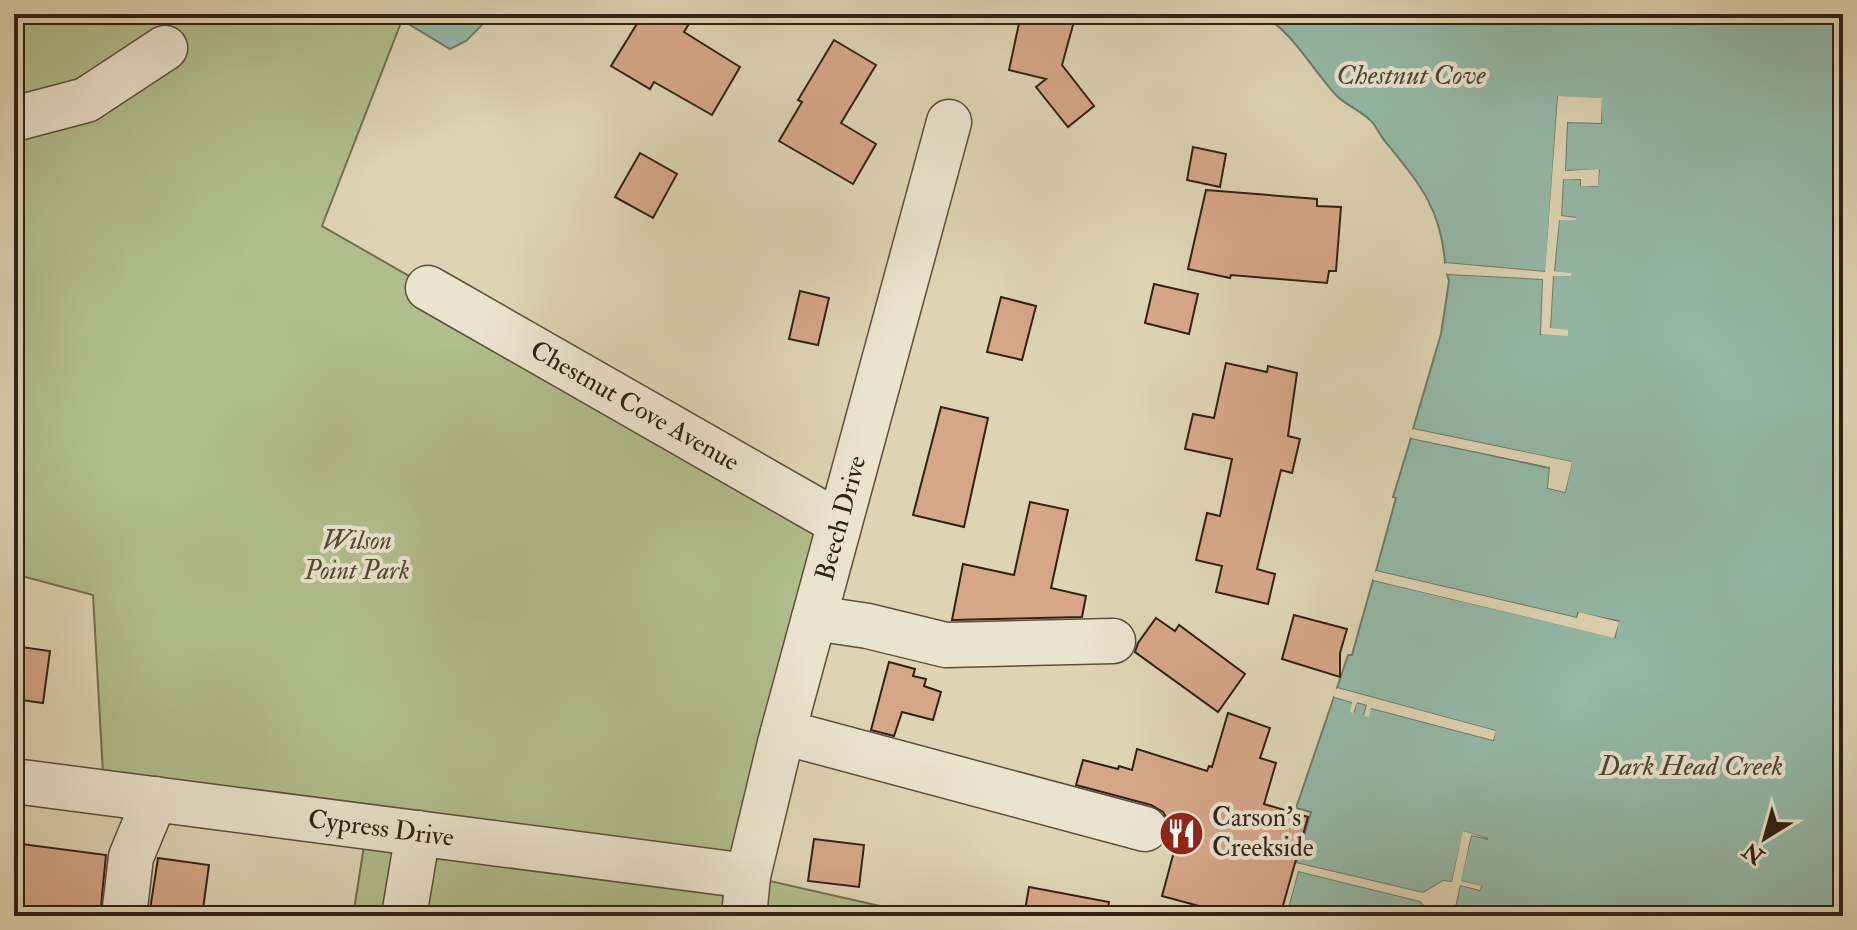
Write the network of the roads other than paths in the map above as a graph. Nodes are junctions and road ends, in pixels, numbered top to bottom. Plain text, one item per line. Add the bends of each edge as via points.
1 (165, 48) dead end
2 (14, 119) edge
3 (949, 122) dead end
4 (428, 288) dead end
5 (839, 523) junction
6 (814, 618) junction
7 (1113, 641) dead end
8 (783, 732) junction
9 (14, 781) edge
10 (155, 799) junction
11 (1145, 829) dead end
12 (418, 833) junction
13 (746, 896) edge
14 (124, 916) edge
15 (404, 916) edge

1 - 2 street via 86,100
3 - 5 street, Beech Drive
4 - 5 street, Chestnut Cove Avenue
5 - 6 street, Beech Drive
6 - 7 street via 946,645
6 - 8 street, Beech Drive
8 - 11 street
8 - 13 street, Beech Drive
9 - 10 street, Cypress Drive
10 - 12 street, Cypress Drive
10 - 14 street via 131,857
12 - 13 street, Cypress Drive
12 - 15 street

